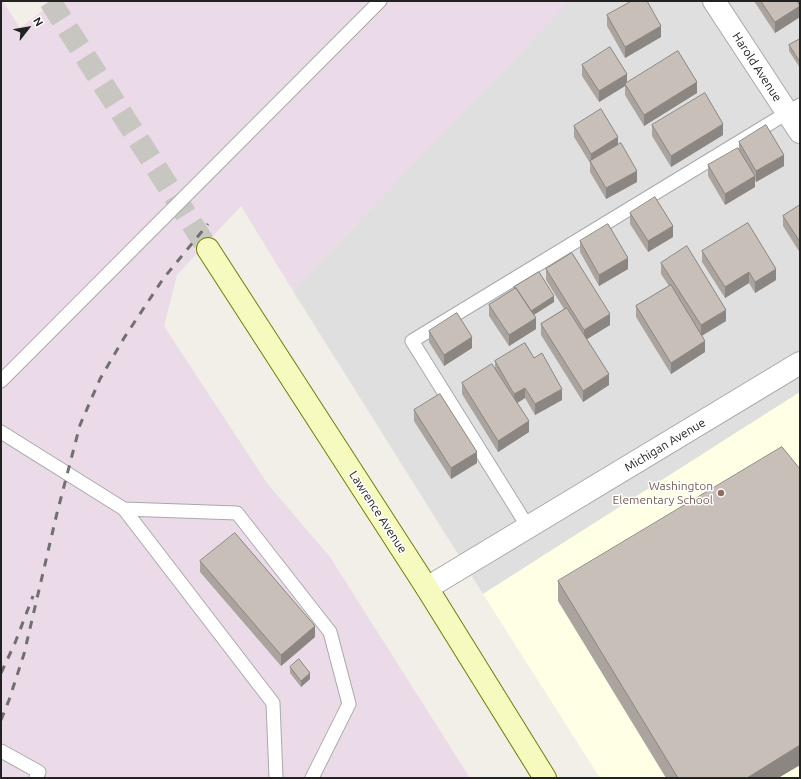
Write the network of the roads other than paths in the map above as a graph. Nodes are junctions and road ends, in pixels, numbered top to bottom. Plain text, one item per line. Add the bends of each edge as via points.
1 (380, 1) edge
2 (714, 1) edge
3 (794, 109) edge
4 (800, 132) edge
5 (208, 249) tunnel mouth
6 (800, 364) edge
7 (1, 381) edge
8 (1, 432) edge
9 (124, 509) junction
10 (528, 527) junction
11 (427, 588) junction
12 (1, 751) edge
13 (36, 778) edge
14 (276, 778) edge
15 (312, 778) edge
16 (544, 778) edge

1 - 7 lane
2 - 3 street, Harold Avenue
3 - 4 street, Harold Avenue
3 - 10 lane via 412,341
5 - 11 main road, Lawrence Avenue
6 - 10 street, Michigan Avenue
8 - 9 lane
9 - 14 lane via 273,703
9 - 15 lane via 237,513 330,632 349,704
10 - 11 street, Michigan Avenue
11 - 16 main road, Lawrence Avenue
12 - 13 lane via 39,772

